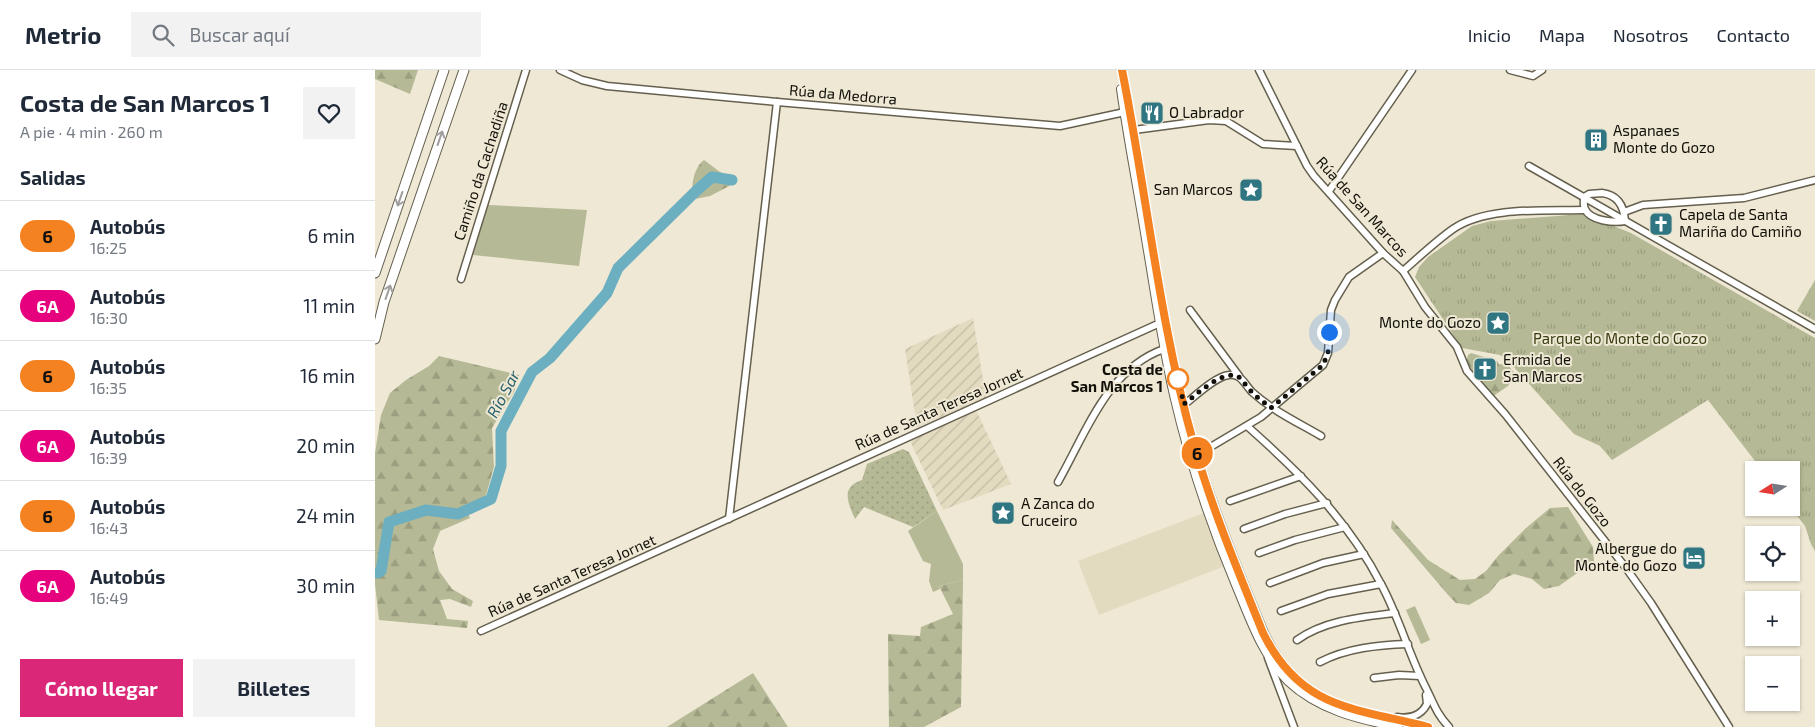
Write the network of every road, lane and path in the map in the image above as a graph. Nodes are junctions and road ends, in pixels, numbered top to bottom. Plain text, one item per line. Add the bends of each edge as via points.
1 (444, 70) edge
2 (464, 70) edge
3 (526, 70) edge
4 (560, 70) edge
5 (1120, 70) edge
6 (1259, 70) edge
7 (1412, 70) edge
8 (1510, 70) edge
9 (1542, 70) edge
10 (1128, 97) junction
11 (777, 102) junction
12 (1125, 112) junction
13 (1134, 130) junction
14 (1297, 146) junction
15 (1529, 166) dead end
16 (1815, 180) edge
17 (1329, 191) junction
18 (1584, 197) junction
19 (1585, 210) junction
20 (1624, 212) junction
21 (1625, 221) junction
22 (1383, 253) junction
23 (1155, 257) junction
24 (1403, 271) junction
25 (375, 273) edge
26 (461, 280) dead end
27 (1191, 310) dead end
28 (1160, 323) junction
29 (1815, 329) edge
30 (375, 339) edge
31 (1164, 349) junction
32 (1459, 353) joint
33 (1175, 368) junction
34 (1240, 377) junction
35 (1181, 406) junction
36 (1271, 408) junction
37 (1179, 416) junction
38 (1247, 426) junction
39 (1321, 436) dead end
40 (1201, 453) junction
41 (1301, 476) junction
42 (1058, 482) dead end
43 (1203, 496) junction
44 (1230, 501) dead end
45 (1327, 502) junction
46 (729, 519) junction
47 (1345, 527) junction
48 (1244, 529) dead end
49 (1259, 553) dead end
50 (1364, 554) junction
51 (1270, 583) dead end
52 (1381, 584) junction
53 (1281, 611) dead end
54 (1395, 613) junction
55 (481, 631) dead end
56 (1297, 640) dead end
57 (1408, 644) junction
58 (1266, 645) junction
59 (1320, 662) dead end
60 (1420, 676) junction
61 (1283, 677) junction
62 (1374, 678) dead end
63 (1423, 684) junction
64 (1302, 685) junction
65 (1370, 715) junction
66 (1294, 727) edge
67 (1398, 727) edge
68 (1427, 727) edge
69 (1449, 727) edge
70 (1729, 727) edge

1 -> 25 highway
30 -> 2 highway via 384,302
3 - 26 street, Camiño da Cachadiña
4 - 11 street, Rúa da Medorra via 607,86
5 - 10 main road
5 - 12 main road
6 - 14 street, Rúa de San Marcos
7 - 17 street
8 - 9 street via 1533,76
10 - 12 main road
10 - 13 main road
11 - 12 street, Rúa da Medorra via 1060,126
11 - 46 street
12 - 13 main road
12 - 28 main road
13 - 14 street via 1209,120 1226,121 1263,144
13 - 23 main road
14 - 17 street, Rúa de San Marcos via 1314,176
15 - 18 street
16 - 20 street via 1744,198 1643,205
17 - 22 street, Rúa de San Marcos
18 - 19 street
18 - 20 street via 1596,193 1609,194 1616,198
18 - 21 street
19 - 21 street via 1605,220
19 - 24 street via 1481,216 1453,229
20 - 21 street
21 - 29 street
22 - 24 street, Rúa de San Marcos
22 - 36 street via 1349,277 1335,300 1331,310 1328,353 1323,365
23 - 28 main road
23 - 33 main road
24 - 32 street, Rúa de San Marcos
27 - 34 street
28 - 31 main road
28 - 33 main road
28 - 46 street, Rúa de Santa Teresa Jornet
31 - 35 main road
31 - 42 street via 1133,365 1097,407
32 - 70 street, Rúa do Gozo via 1467,371 1505,414 1641,588
33 - 35 main road
34 - 35 street via 1223,376
34 - 36 street
35 - 37 main road
35 - 40 main road via 1194,444
36 - 38 street
36 - 39 street
37 - 40 main road via 1192,452
37 - 43 main road
38 - 40 street
38 - 41 street
40 - 43 main road via 1195,461
40 - 58 main road via 1202,473
41 - 44 street
41 - 45 street
43 - 58 main road via 1225,558
45 - 47 street
45 - 48 street
46 - 55 street, Rúa de Santa Teresa Jornet
47 - 49 street
47 - 50 street
50 - 51 street via 1323,564
50 - 52 street
52 - 53 street via 1328,594
52 - 54 street
54 - 56 street via 1338,622
54 - 57 street
57 - 59 street via 1363,648
57 - 60 street
58 - 61 main road
58 - 64 main road
60 - 62 street
60 - 63 street
61 - 64 main road
61 - 66 street via 1281,692
61 - 67 main road via 1310,698 1337,712
63 - 65 street via 1427,704 1418,714 1402,718
63 - 69 street
64 - 65 main road via 1332,703
65 - 68 main road

